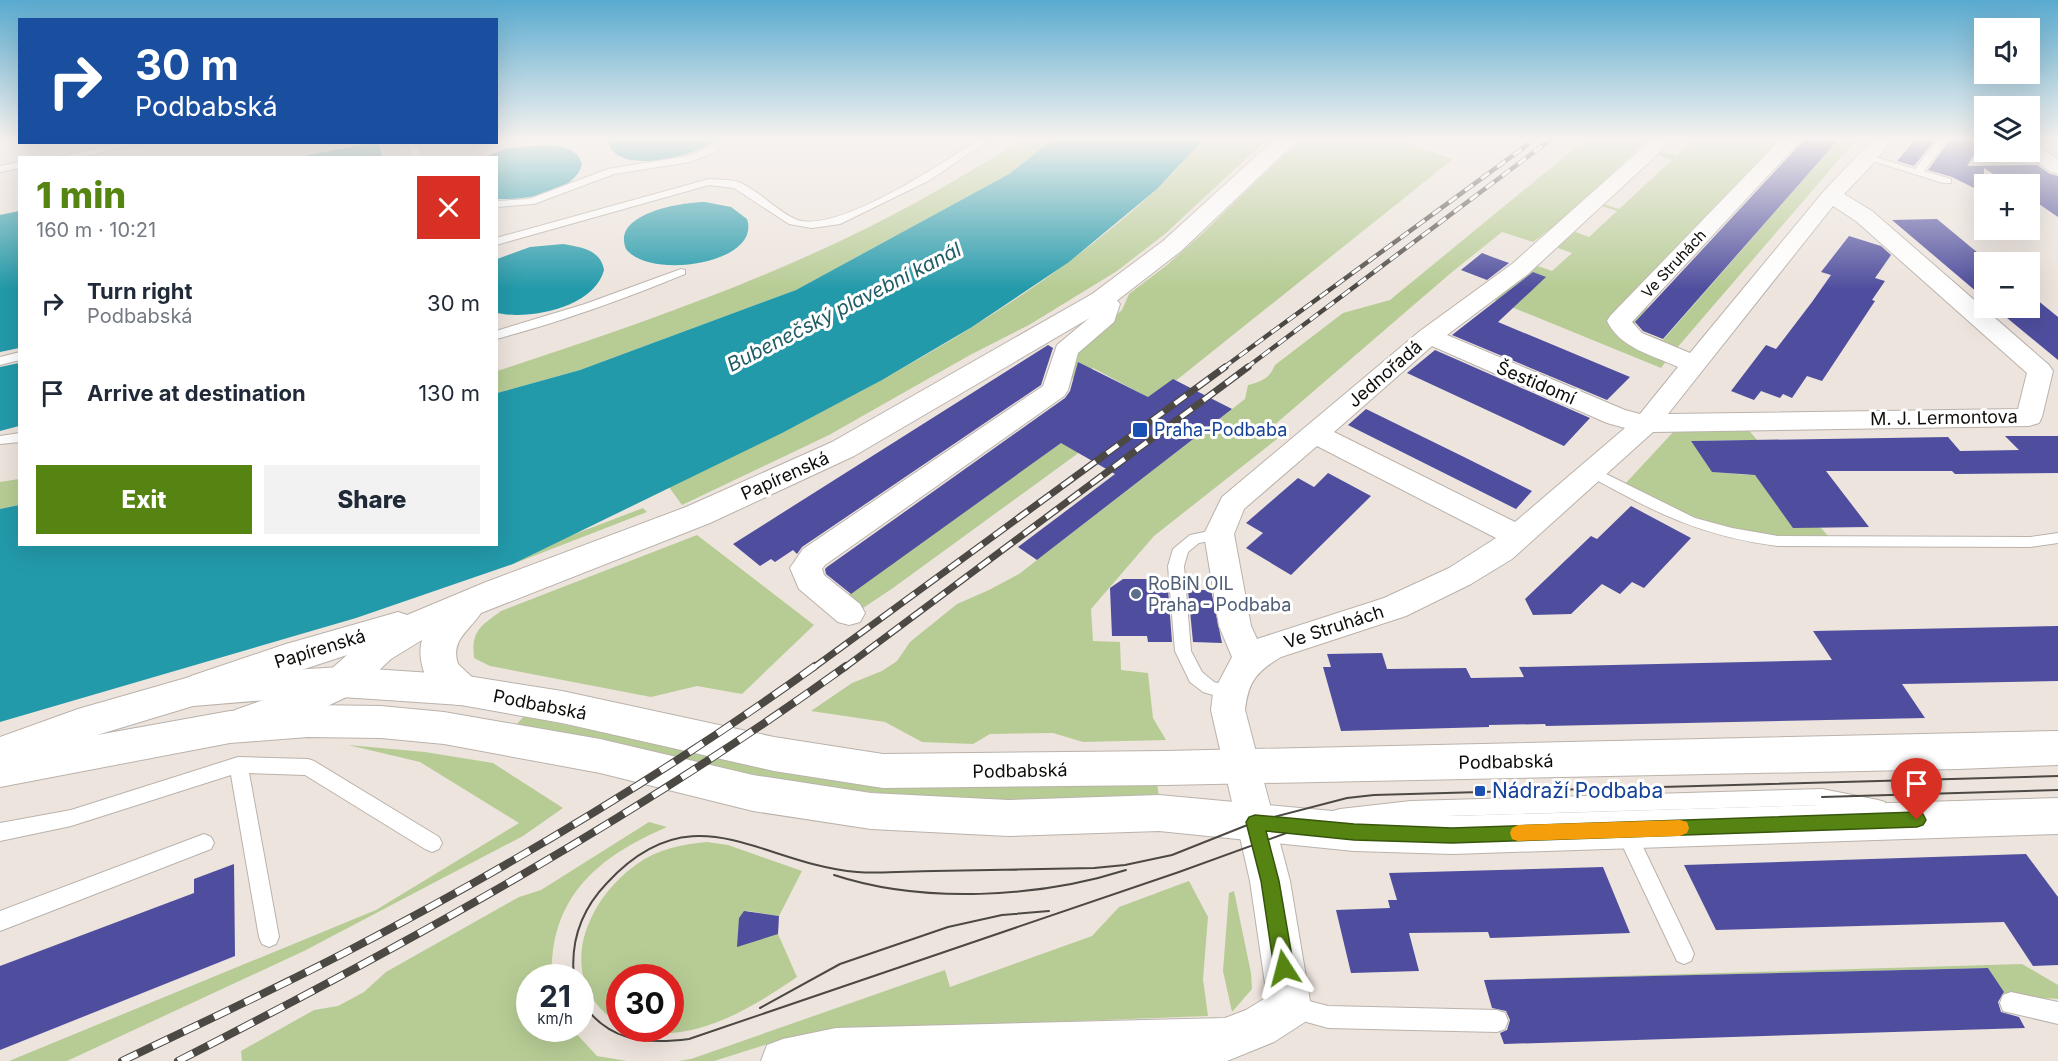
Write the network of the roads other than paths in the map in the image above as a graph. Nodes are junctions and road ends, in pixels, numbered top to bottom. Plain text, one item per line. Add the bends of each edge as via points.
1 (565, 190) edge
2 (682, 190) edge
3 (744, 190) edge
4 (903, 190) edge
5 (1233, 190) edge
6 (1608, 190) edge
7 (1744, 190) edge
8 (1836, 190) edge
9 (1831, 195) junction
10 (498, 204) edge
11 (498, 241) edge
12 (681, 272) dead end
13 (1101, 300) junction
14 (498, 334) edge
15 (1428, 336) junction
16 (18, 356) edge
17 (0, 361) edge
18 (1695, 365) junction
19 (1646, 424) junction
20 (18, 437) edge
21 (0, 440) edge
22 (1308, 440) junction
23 (1592, 472) junction
24 (1219, 534) junction
25 (1518, 536) junction
26 (2058, 538) edge
27 (462, 606) junction
28 (849, 613) dead end
29 (1250, 659) junction
30 (342, 682) junction
31 (461, 690) junction
32 (193, 691) junction
33 (1230, 693) junction
34 (381, 722) junction
35 (230, 727) junction
36 (2058, 748) edge
37 (0, 754) edge
38 (238, 765) junction
39 (1242, 767) junction
40 (0, 770) edge
41 (2058, 816) edge
42 (1937, 819) junction
43 (1255, 822) junction
44 (1303, 827) junction
45 (1625, 830) junction
46 (0, 832) edge
47 (204, 843) dead end
48 (432, 843) dead end
49 (0, 921) edge
50 (269, 937) dead end
51 (1684, 954) dead end
52 (2011, 1003) dead end
53 (1290, 1007) junction
54 (2058, 1013) edge
55 (1497, 1021) dead end
56 (932, 1054) edge
57 (783, 1061) edge

1 - 10 lane via 530,202
2 - 11 lane
3 - 4 lane via 793,222 812,225 840,221
5 - 13 main road, Papírenská via 1172,246
6 - 15 street, Jednořadá via 1520,269
7 - 18 street, Ve Struhách via 1619,321 1633,338
8 - 9 street, Ve Struhách
9 - 18 street, Ve Struhách
9 - 19 street, M. J. Lermontova via 1864,216 2040,371 2029,417
12 - 14 lane via 621,297
13 - 27 main road, Papírenská via 843,449 698,515
13 - 28 street via 1108,304 1105,316 1066,350 1055,390 814,557 806,568 810,581
15 - 19 street, Šestidomí via 1617,417
15 - 22 street, Jednořadá
16 - 17 lane
18 - 19 street, Ve Struhách
19 - 23 street, Ve Struhách
20 - 21 lane
22 - 24 street, Jednořadá via 1232,504
22 - 25 street
23 - 25 street, Ve Struhách
23 - 26 lane via 1659,508 1739,536 1778,541 2030,542
24 - 29 street via 1235,627
24 - 33 lane via 1196,539 1181,549 1176,566 1183,651 1196,677 1209,687
25 - 29 street, Ve Struhách via 1460,576 1395,608 1269,648
27 - 30 main road, Papírenská via 403,633 378,649
27 - 31 main road via 437,649 441,673
27 - 32 main road, Papírenská
29 - 33 street
30 - 31 main road, Podbabská
30 - 32 main road, Podbabská
30 - 34 main road via 355,702
30 - 35 main road, Papírenská via 288,707
31 - 39 main road, Podbabská via 562,707 774,754 883,771
32 - 37 main road, Podbabská via 78,724
33 - 39 street via 1228,710
34 - 35 main road via 308,721
34 - 43 main road via 444,728 600,756 753,793 871,811 1008,818 1159,813
35 - 40 main road
36 - 39 main road, Podbabská
38 - 46 lane via 71,818
38 - 48 lane via 308,767
38 - 50 lane
39 - 43 street
41 - 42 main road
42 - 44 lane via 1822,797 1411,808 1352,814
42 - 45 main road
43 - 44 main road
43 - 53 street via 1270,881
44 - 45 main road via 1436,835
45 - 51 lane
47 - 49 lane
52 - 54 lane
53 - 55 lane via 1328,1017
53 - 56 street via 1259,1027 1225,1040
56 - 57 street via 836,1050

